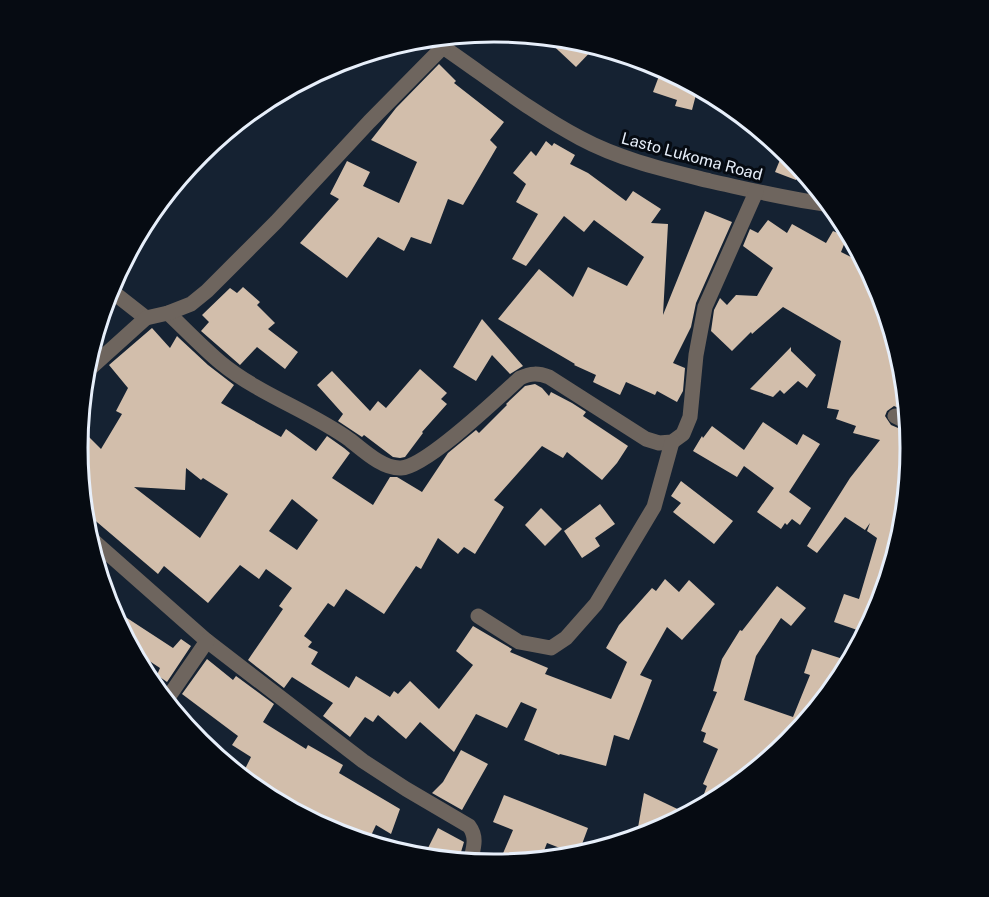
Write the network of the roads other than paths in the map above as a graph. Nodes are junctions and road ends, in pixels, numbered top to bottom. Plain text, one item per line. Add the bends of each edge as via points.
1 (442, 45) edge
2 (434, 46) edge
3 (756, 192) junction
4 (819, 203) edge
5 (118, 296) edge
6 (168, 313) junction
7 (146, 318) junction
8 (98, 362) edge
9 (672, 442) junction
10 (100, 547) edge
11 (478, 616) dead end
12 (207, 641) junction
13 (171, 694) edge
14 (472, 854) edge

1 - 3 street, Lasto Lukoma Road via 540,114 612,154
2 - 6 street via 276,222 207,291 191,304
3 - 4 street, Lasto Lukoma Road
3 - 9 street via 705,307 690,417 683,434
5 - 7 street
6 - 7 street
6 - 9 street via 222,363 335,429 391,467 418,464 520,378 538,373 646,439
7 - 8 street
9 - 11 street via 654,507 596,604 566,638 550,648 519,642
10 - 12 street
12 - 13 street
12 - 14 street via 363,761 469,826 475,841

